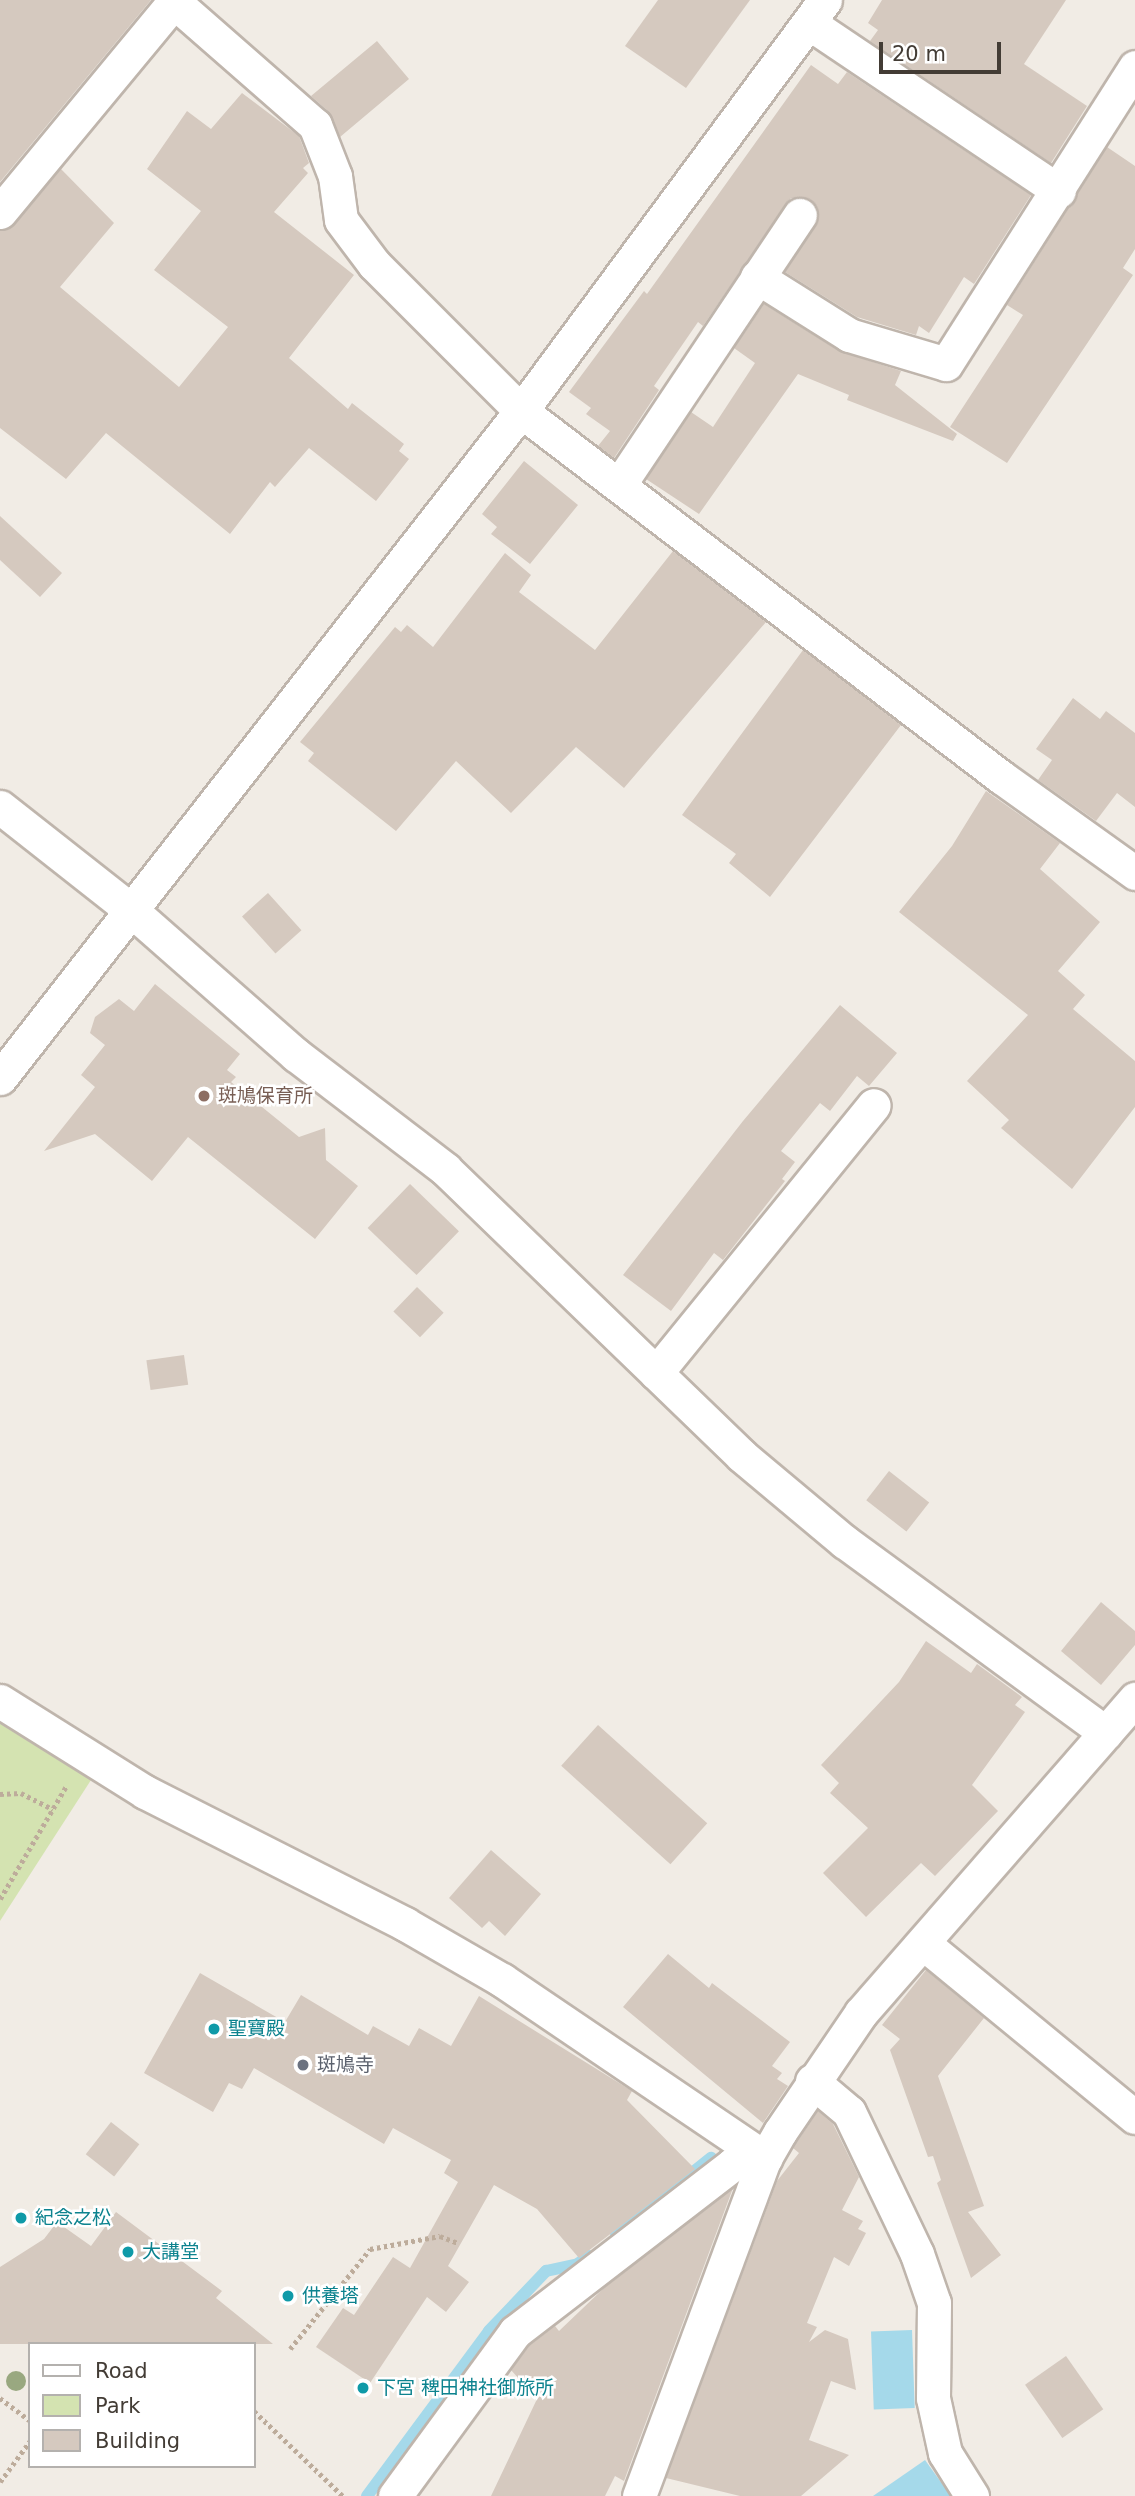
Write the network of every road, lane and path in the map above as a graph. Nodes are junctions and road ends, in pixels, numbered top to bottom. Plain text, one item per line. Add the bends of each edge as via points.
1 (174, 1) edge
2 (817, 12) edge
3 (1135, 67) edge
4 (1059, 191) junction
5 (0, 212) edge
6 (800, 215) dead end
7 (757, 277) junction
8 (521, 411) junction
9 (619, 485) junction
10 (0, 807) edge
11 (1135, 873) edge
12 (131, 910) junction
13 (0, 1078) edge
14 (874, 1105) dead end
15 (656, 1373) junction
16 (1135, 1699) edge
17 (0, 1701) edge
18 (1106, 1732) junction
19 (85, 1755) junction
20 (0, 1794) edge
21 (53, 1809) junction
22 (0, 1899) edge
23 (923, 1943) junction
24 (812, 2081) junction
25 (1135, 2117) edge
26 (765, 2158) junction
27 (458, 2243) dead end
28 (290, 2349) dead end
29 (0, 2398) edge
30 (256, 2413) edge
31 (28, 2419) edge
32 (28, 2444) edge
33 (0, 2482) edge
34 (343, 2496) edge
35 (395, 2496) edge
36 (639, 2496) edge
37 (972, 2496) edge

1 - 5 street
1 - 8 street via 315,125 335,176 341,220 374,264
2 - 4 street
2 - 8 street
3 - 4 street
4 - 7 street via 946,364 849,335
6 - 7 street
7 - 9 street
8 - 9 street
8 - 12 street
9 - 11 street via 1001,777
10 - 12 street
12 - 13 street
12 - 15 street via 296,1055 445,1169
14 - 15 street
15 - 18 street via 742,1456 845,1542
16 - 18 street
17 - 19 street
18 - 23 street
19 - 21 path
19 - 26 street via 145,1793 405,1924 502,1980
20 - 21 path via 22,1793
21 - 22 path
23 - 24 street via 861,2013
23 - 25 street
24 - 26 street
24 - 37 street via 849,2112 917,2254 934,2303 933,2398 945,2453
26 - 35 street via 733,2164 515,2332
26 - 36 street
27 - 28 path via 440,2236 370,2249
29 - 31 path
30 - 34 path
32 - 33 path

